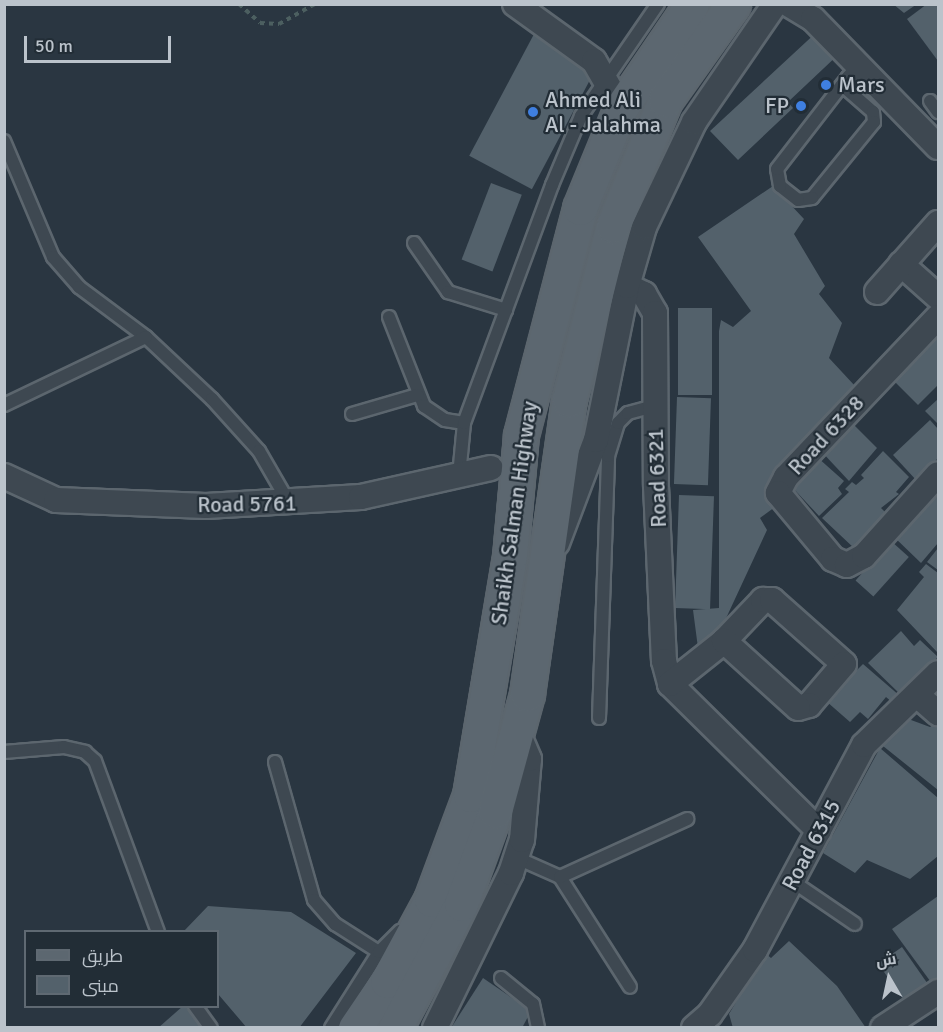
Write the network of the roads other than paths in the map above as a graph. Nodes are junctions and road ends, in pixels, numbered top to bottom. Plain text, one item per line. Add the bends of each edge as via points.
1 (515, 4) edge
2 (658, 4) edge
3 (693, 4) edge
4 (733, 4) edge
5 (775, 4) edge
6 (788, 4) edge
7 (857, 67) junction
8 (605, 79) junction
9 (842, 85) junction
10 (930, 101) dead end
11 (621, 108) junction
12 (939, 112) edge
13 (4, 141) edge
14 (939, 147) edge
15 (939, 223) edge
16 (414, 243) dead end
17 (901, 264) junction
18 (627, 286) junction
19 (877, 292) dead end
20 (939, 297) edge
21 (506, 310) junction
22 (389, 317) dead end
23 (939, 317) edge
24 (146, 337) junction
25 (417, 395) junction
26 (4, 405) edge
27 (654, 406) junction
28 (352, 414) dead end
29 (464, 423) junction
30 (522, 435) junction
31 (491, 468) junction
32 (4, 476) edge
33 (459, 476) junction
34 (937, 478) edge
35 (518, 488) junction
36 (290, 504) junction
37 (541, 578) junction
38 (724, 641) junction
39 (939, 673) edge
40 (670, 684) junction
41 (917, 695) junction
42 (939, 713) edge
43 (599, 718) dead end
44 (517, 731) junction
45 (4, 752) edge
46 (275, 762) dead end
47 (687, 819) dead end
48 (819, 831) junction
49 (517, 858) junction
50 (560, 876) junction
51 (792, 881) junction
52 (431, 900) junction
53 (855, 924) dead end
54 (157, 930) edge
55 (379, 952) junction
56 (501, 978) dead end
57 (630, 987) dead end
58 (939, 992) edge
59 (197, 1008) edge
60 (708, 1023) edge
61 (212, 1028) edge
62 (331, 1028) edge
63 (354, 1028) edge
64 (395, 1028) edge
65 (435, 1028) edge
66 (537, 1028) edge
67 (883, 1028) edge

1 - 8 street via 594,61
2 - 8 lane
3 - 11 main road, Shaikh Salman Highway
4 - 37 main road, Shaikh Salman Highway via 665,100 613,226 569,400
5 - 18 street via 694,122 644,227
6 - 7 street via 813,19
7 - 9 lane
7 - 14 street
8 - 11 street
8 - 21 lane via 581,116
9 - 9 lane via 777,169 780,186 798,200 812,198 874,122 873,112
10 - 12 lane
11 - 30 main road, Shaikh Salman Highway via 580,208
13 - 24 lane via 36,225 53,257 79,287
15 - 17 street
16 - 21 lane via 448,292
17 - 19 street
17 - 20 street
18 - 27 street, Road 6321 via 644,294 655,313
18 - 37 street via 596,440
21 - 29 lane
22 - 25 lane
23 - 34 street, Road 6328 via 780,485 780,501 832,559 847,566 856,563
24 - 26 lane
24 - 36 lane via 212,399 259,452
25 - 28 lane
25 - 29 lane via 424,406 445,420
27 - 40 street, Road 6321 via 664,661
27 - 43 lane via 628,414 618,423 608,456
29 - 33 lane
30 - 31 street
30 - 35 main road, Shaikh Salman Highway
31 - 33 street, Road 5761
31 - 35 street
32 - 36 street, Road 5761 via 56,500
33 - 36 street, Road 5761 via 361,496
35 - 52 main road, Shaikh Salman Highway via 470,795
37 - 44 main road, Shaikh Salman Highway via 527,694
38 - 38 street via 798,708 809,705 844,664 772,600 755,603
38 - 40 street
39 - 41 street, Road 6315
40 - 48 street
41 - 42 street
41 - 48 street, Road 6315 via 881,724 864,744
44 - 49 street via 529,759 528,797
44 - 64 main road, Shaikh Salman Highway via 461,904
45 - 54 lane via 64,747 85,752 94,762
46 - 55 lane via 314,900 335,924
47 - 50 lane
48 - 51 street, Road 6315
49 - 50 lane
49 - 65 street
50 - 57 lane
51 - 53 lane
51 - 60 street, Road 6315 via 755,950
52 - 55 lane
52 - 63 main road, Shaikh Salman Highway via 387,981
55 - 62 lane
56 - 66 lane via 533,1004
58 - 67 street
59 - 61 lane

